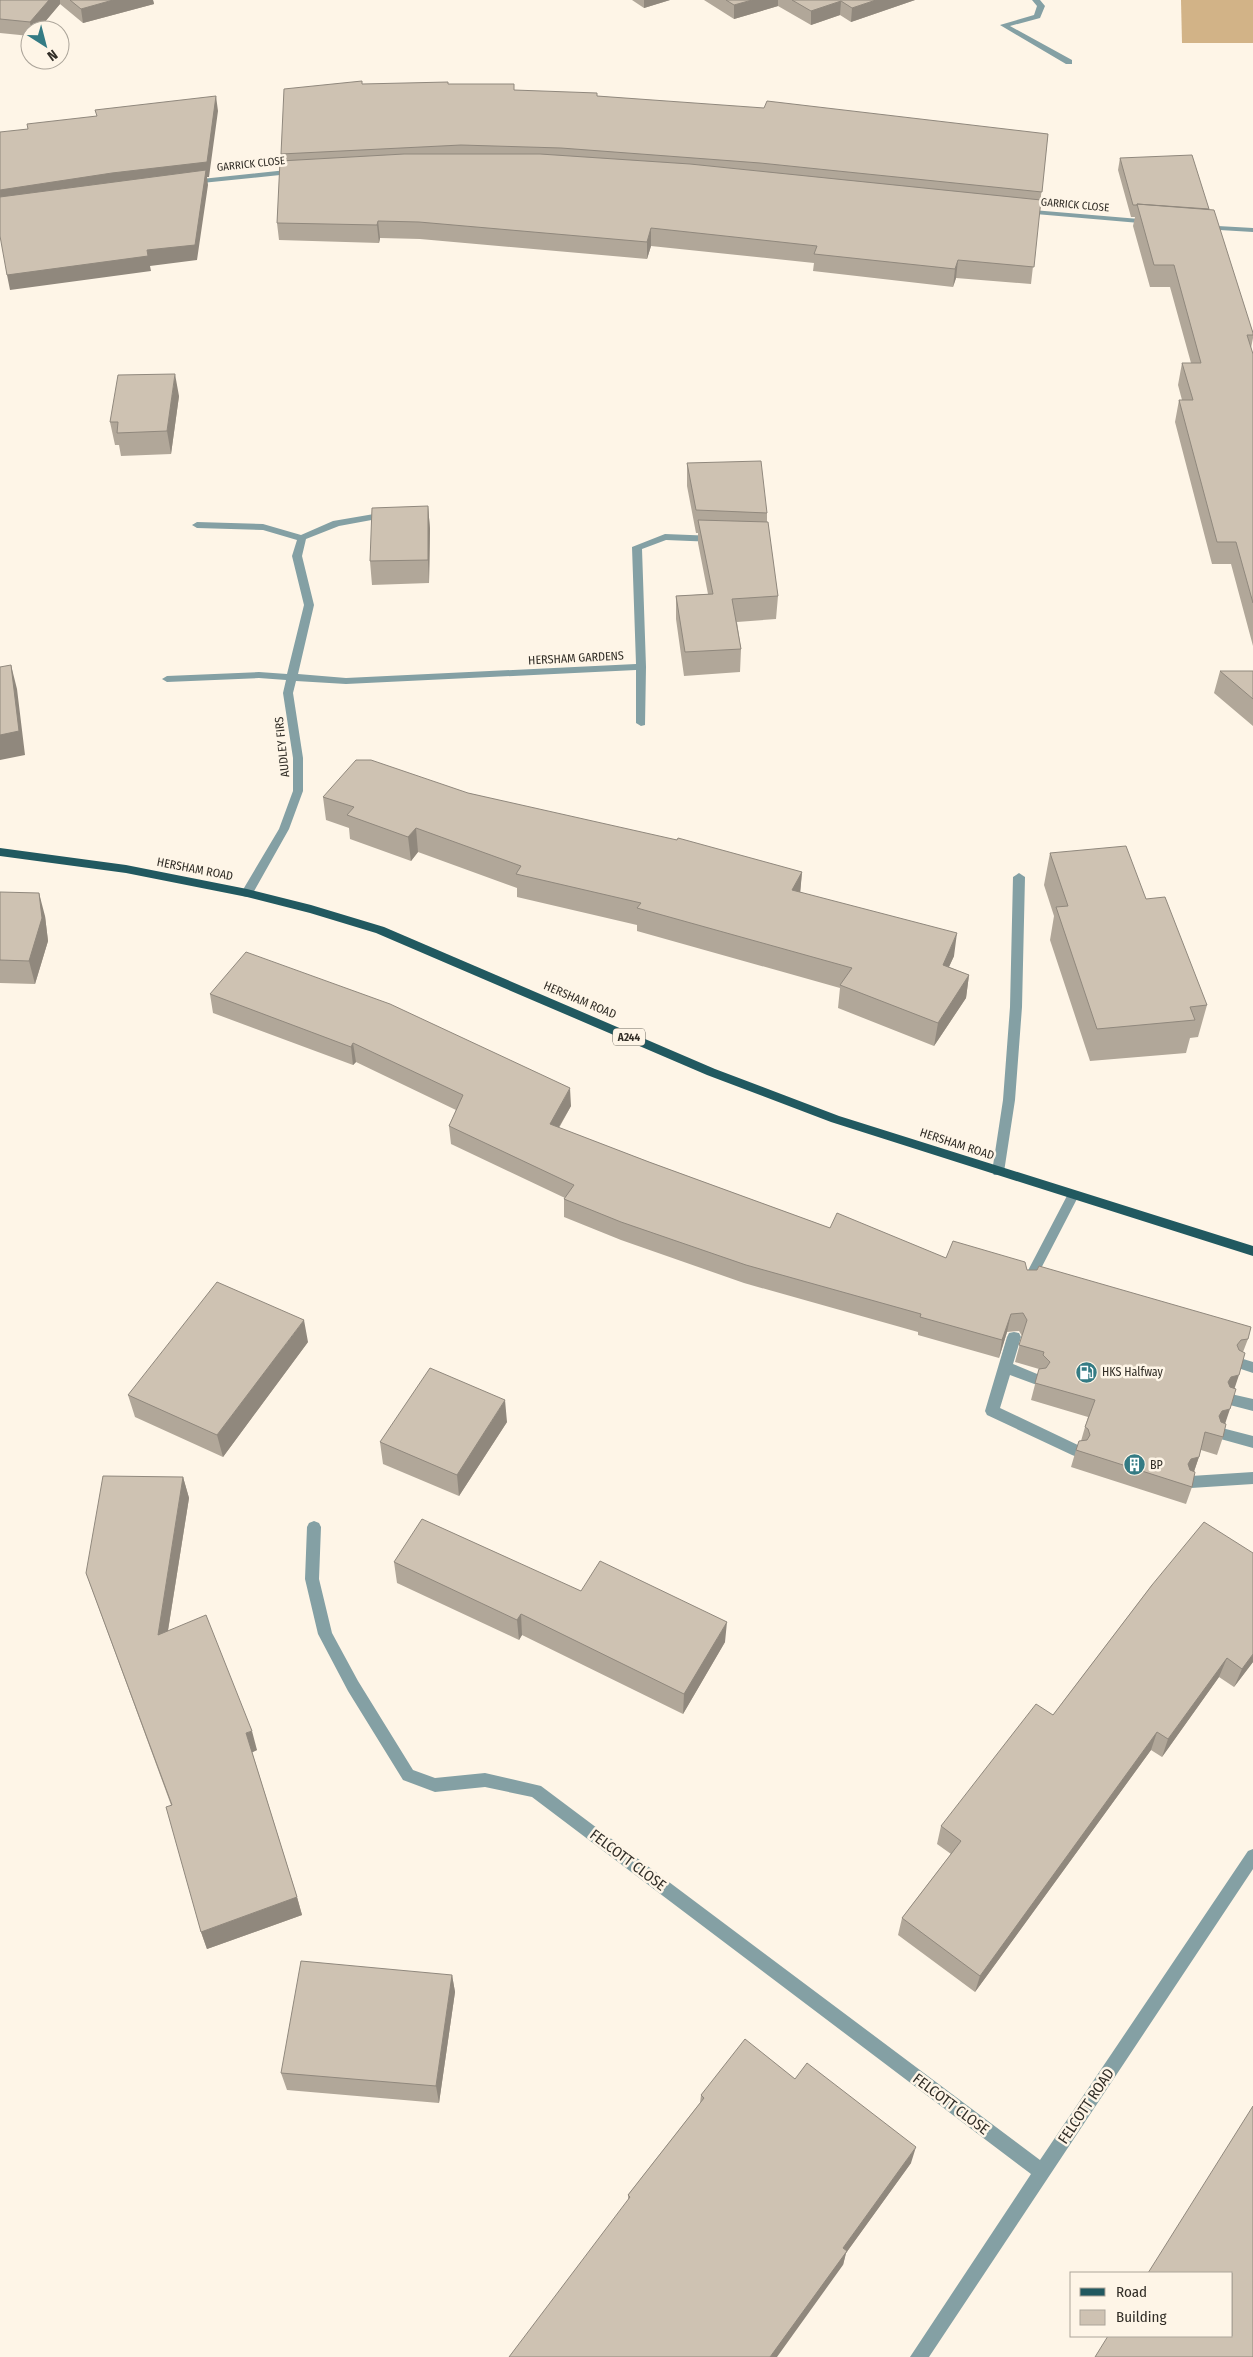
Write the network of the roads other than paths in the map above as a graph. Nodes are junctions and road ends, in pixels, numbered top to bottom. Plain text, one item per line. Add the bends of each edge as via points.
1 (1036, 0) edge
2 (1068, 62) dead end
3 (308, 171) edge
4 (186, 183) edge
5 (1017, 211) edge
6 (1161, 223) edge
7 (1197, 226) edge
8 (1253, 230) edge
9 (374, 517) edge
10 (197, 525) dead end
11 (302, 538) junction
12 (728, 540) edge
13 (641, 667) junction
14 (291, 677) junction
15 (167, 679) dead end
16 (640, 723) dead end
17 (0, 852) edge
18 (1019, 877) dead end
19 (247, 893) junction
20 (998, 1172) junction
21 (1073, 1195) junction
22 (1253, 1251) edge
23 (1028, 1282) edge
24 (1014, 1337) edge
25 (1005, 1367) junction
26 (1037, 1380) edge
27 (1231, 1400) edge
28 (1253, 1405) edge
29 (1222, 1434) edge
30 (1253, 1442) edge
31 (1077, 1451) edge
32 (1253, 1478) edge
33 (1191, 1482) edge
34 (314, 1527) dead end
35 (1253, 1856) edge
36 (1042, 2172) junction
37 (919, 2357) edge

1 - 2 street via 1041,6 1037,16 1004,25
3 - 4 street, GARRICK CLOSE
5 - 6 street, GARRICK CLOSE
7 - 8 street
9 - 11 street via 344,520 320,527
10 - 11 street via 262,527
11 - 14 street, AUDLEY FIRS via 297,556 310,605
12 - 13 street, HERSHAM GARDENS via 665,537 637,547
13 - 14 street, HERSHAM GARDENS via 346,681
13 - 16 street
14 - 15 street via 259,675
14 - 19 street, AUDLEY FIRS via 288,693 298,758 298,792 284,829
17 - 19 main road, HERSHAM ROAD / A244 via 126,869
18 - 20 street via 1016,1007 1009,1100
19 - 20 main road, HERSHAM ROAD / A244 via 380,930 711,1072 835,1119
20 - 21 main road, HERSHAM ROAD / A244
21 - 22 main road, HERSHAM ROAD / A244
21 - 23 street
24 - 25 street
25 - 26 street
25 - 31 street via 992,1411
27 - 28 street
29 - 30 street
32 - 33 street
34 - 36 street, FELCOTT CLOSE via 312,1579 325,1634 408,1775 435,1785 485,1780 536,1791
35 - 36 street, FELCOTT ROAD
36 - 37 street, FELCOTT ROAD

